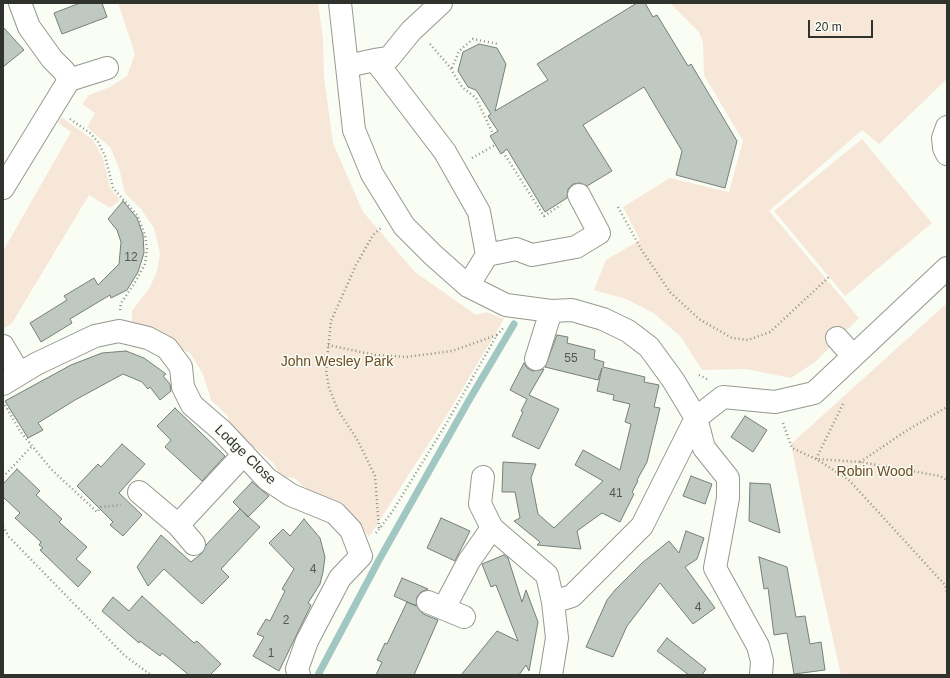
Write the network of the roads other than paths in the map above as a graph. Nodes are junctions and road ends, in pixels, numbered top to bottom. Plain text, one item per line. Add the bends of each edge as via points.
1 (20, 3) edge
2 (340, 3) edge
3 (441, 3) edge
4 (375, 60) junction
5 (347, 66) junction
6 (107, 68) dead end
7 (69, 80) junction
8 (947, 127) edge
9 (947, 154) edge
10 (3, 188) edge
11 (578, 195) road end
12 (487, 255) junction
13 (947, 268) edge
14 (468, 286) junction
15 (551, 311) junction
16 (837, 338) dead end
17 (3, 346) edge
18 (860, 348) junction
19 (536, 359) dead end
20 (11, 379) edge
21 (696, 418) junction
22 (244, 454) junction
23 (483, 477) dead end
24 (139, 492) road end
25 (178, 525) junction
26 (492, 528) junction
27 (194, 544) dead end
28 (553, 602) junction
29 (464, 617) dead end
30 (299, 675) edge
31 (551, 675) edge
32 (761, 675) edge

1 - 7 street via 29,27
2 - 5 street
3 - 4 street via 413,29 389,58
4 - 5 street
4 - 12 street via 445,152 479,212
5 - 14 street via 354,130 372,174 404,226 432,255
6 - 7 street
7 - 10 street
8 - 9 street via 943,138
11 - 12 street via 600,233 576,247 532,255 516,249
12 - 14 street
13 - 18 street
14 - 15 street via 506,305
15 - 19 street
15 - 21 street via 572,310 603,319 628,331 649,347
16 - 18 street
17 - 20 street, Lodge Close
18 - 21 street via 814,394 775,402 723,397
20 - 22 street, Lodge Close via 95,336 119,331 148,338 167,348 181,367 183,387 192,405
21 - 28 street via 642,526 572,596
21 - 32 street via 704,448 728,478 728,498 715,568 758,646 762,661
22 - 25 street
22 - 30 street, Lodge Close via 267,479 291,495 335,514 351,530 361,556 340,578 307,641 297,669
23 - 26 street via 480,504
24 - 25 street
25 - 27 street
26 - 28 street via 547,575
26 - 29 street via 436,605
28 - 31 street via 557,638

